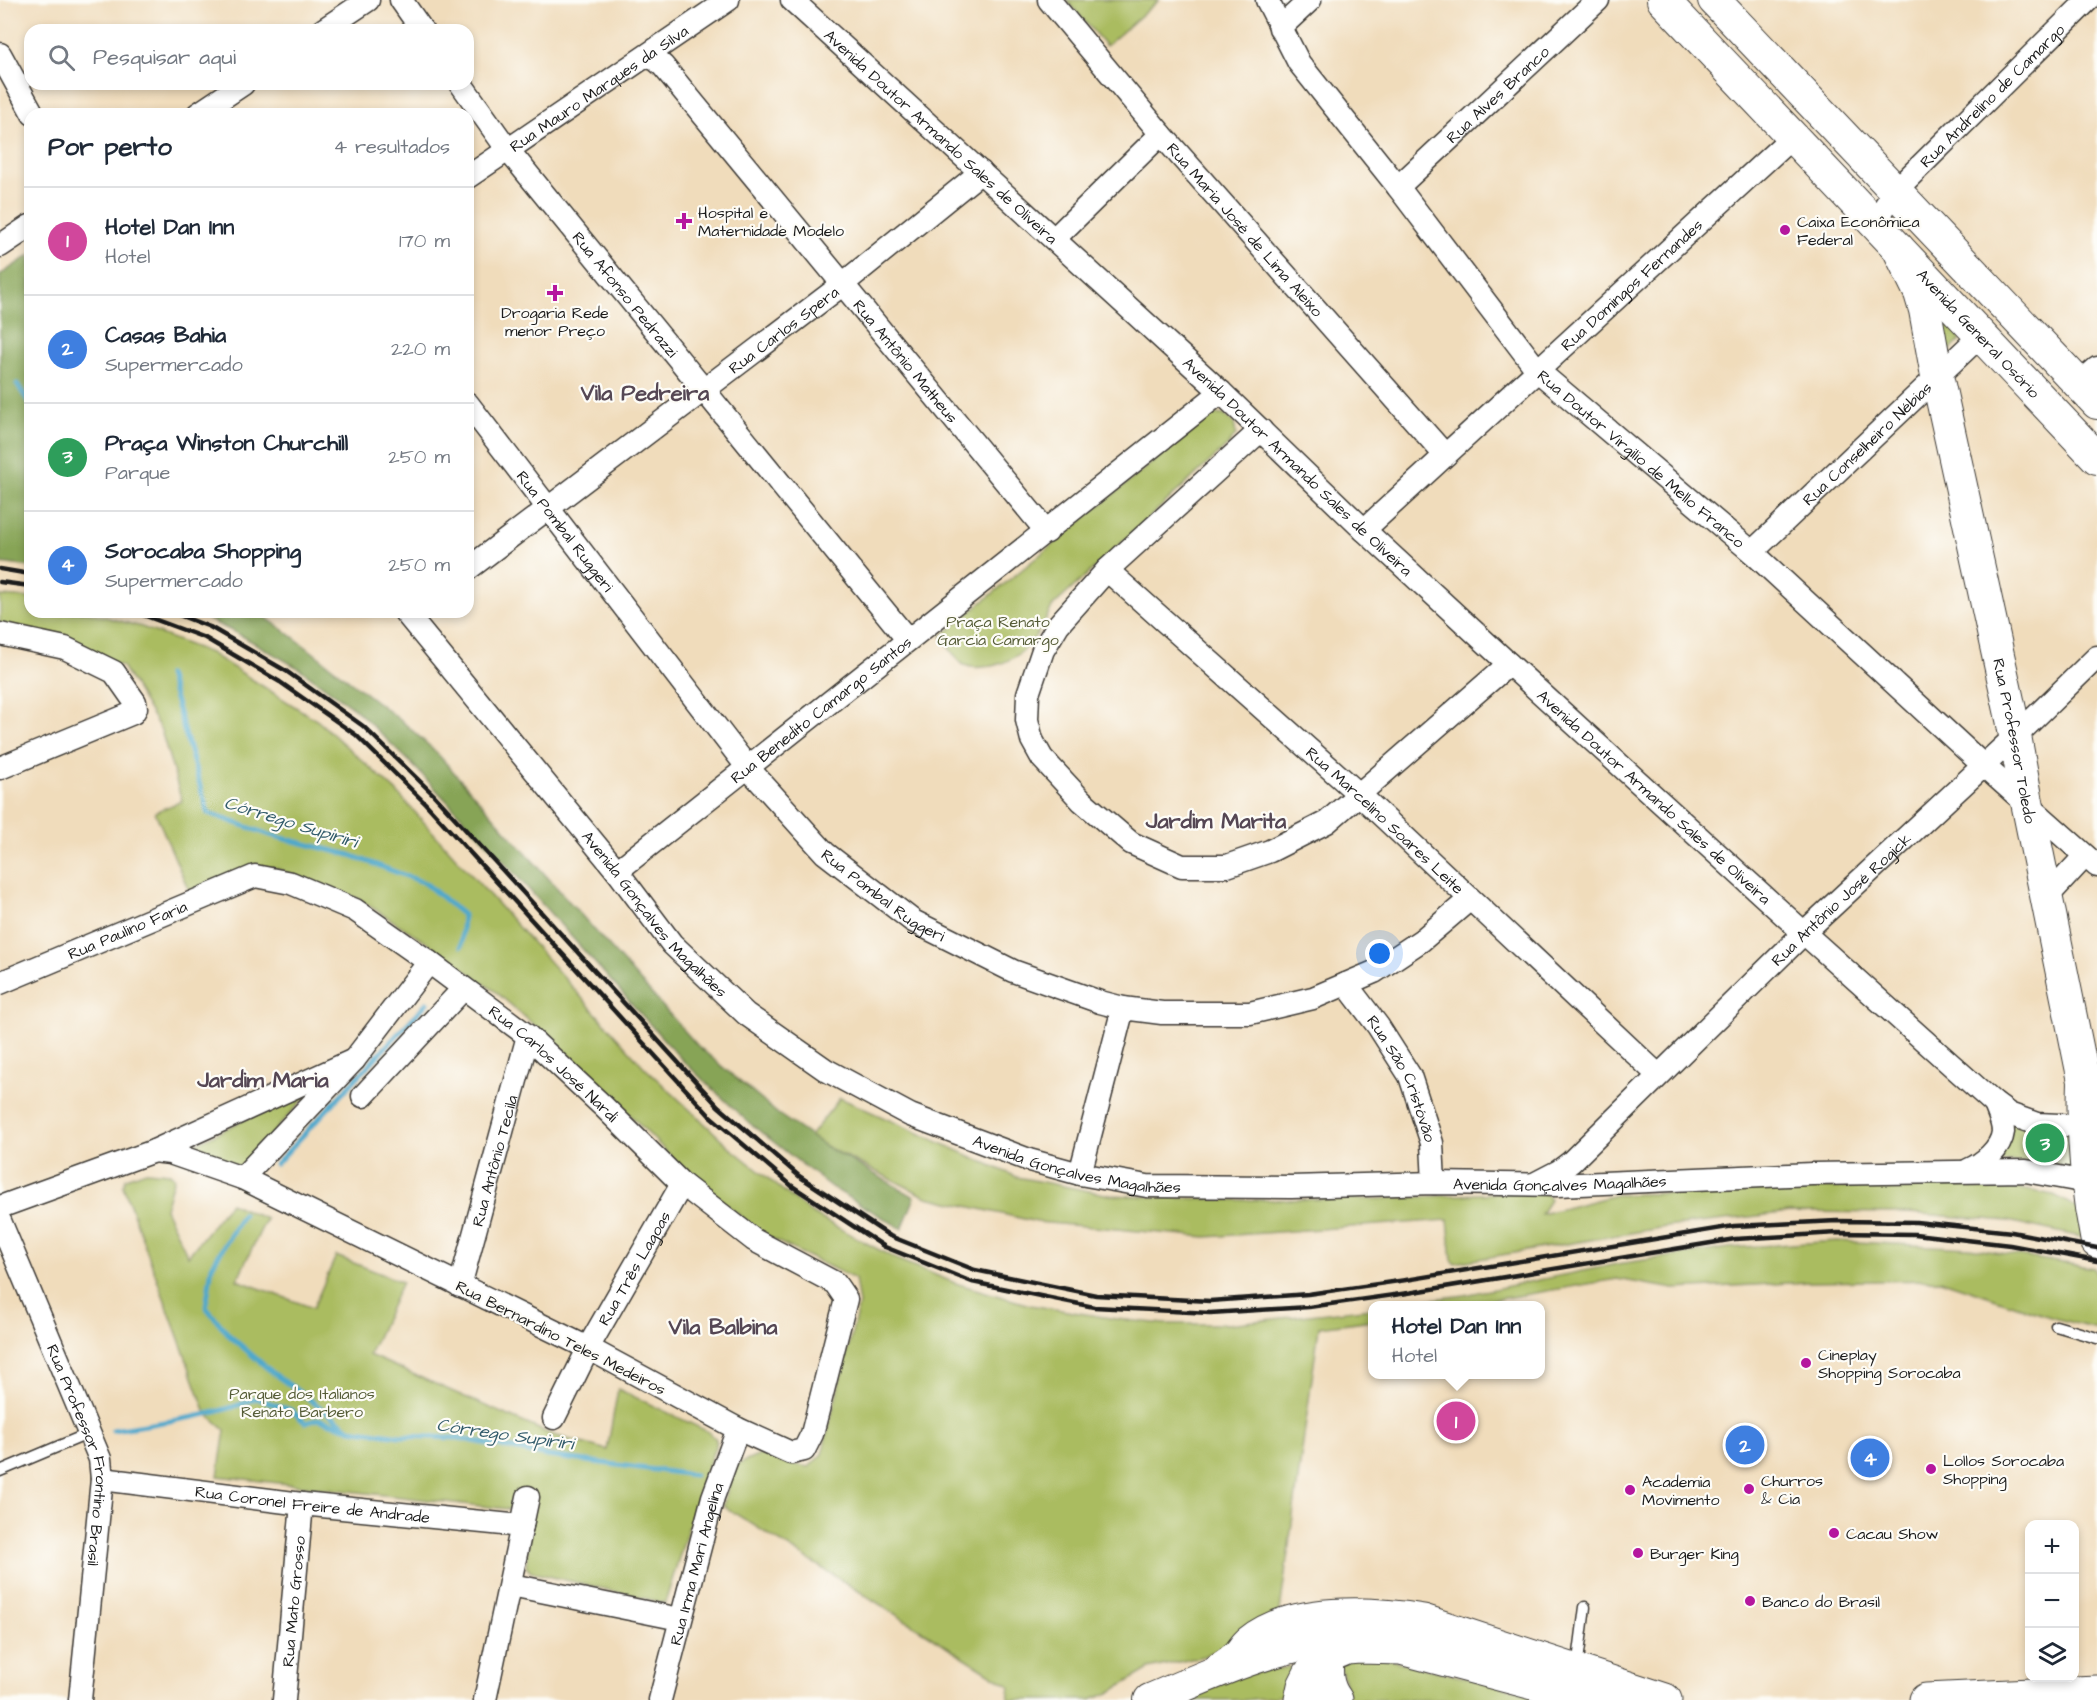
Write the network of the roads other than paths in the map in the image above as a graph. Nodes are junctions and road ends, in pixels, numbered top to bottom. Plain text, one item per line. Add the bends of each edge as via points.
1 (368, 0) edge
2 (401, 0) edge
3 (728, 0) edge
4 (792, 0) edge
5 (1049, 0) edge
6 (1267, 0) edge
7 (1310, 0) edge
8 (1598, 0) edge
9 (1664, 0) edge
10 (2088, 0) edge
11 (1717, 1) edge
12 (332, 24) edge
13 (418, 24) edge
14 (1280, 28) junction
15 (0, 54) edge
16 (646, 57) junction
17 (234, 90) edge
18 (465, 90) edge
19 (30, 108) edge
20 (207, 108) edge
21 (1161, 134) junction
22 (1792, 137) junction
23 (508, 150) junction
24 (981, 172) junction
25 (474, 173) edge
26 (1398, 188) junction
27 (1895, 191) junction
28 (24, 230) edge
29 (1890, 238) junction
30 (1054, 239) junction
31 (0, 246) edge
32 (843, 285) junction
33 (1981, 335) junction
34 (1538, 371) junction
35 (1937, 376) junction
36 (2091, 385) edge
37 (705, 391) junction
38 (1221, 392) junction
39 (474, 412) edge
40 (1261, 430) junction
41 (1445, 455) junction
42 (2097, 458) edge
43 (549, 509) junction
44 (1364, 530) junction
45 (1047, 532) junction
46 (1752, 552) junction
47 (474, 565) edge
48 (1107, 570) junction
49 (412, 618) edge
50 (0, 634) edge
51 (908, 640) junction
52 (2097, 657) edge
53 (1509, 664) junction
54 (2016, 737) junction
55 (1984, 766) junction
56 (0, 768) edge
57 (748, 768) junction
58 (1360, 795) junction
59 (2027, 802) junction
60 (2091, 861) edge
61 (617, 871) junction
62 (255, 876) joint
63 (2047, 897) junction
64 (1470, 898) junction
65 (1804, 933) junction
66 (429, 962) junction
67 (0, 983) edge
68 (1346, 984) junction
69 (463, 988) junction
70 (1123, 1008) junction
71 (528, 1036) junction
72 (354, 1060) junction
73 (1658, 1075) junction
74 (363, 1096) dead end
75 (1995, 1104) junction
76 (2090, 1111) edge
77 (1588, 1144) junction
78 (154, 1151) junction
79 (1968, 1170) junction
80 (1080, 1174) junction
81 (242, 1178) junction
82 (1434, 1183) junction
83 (682, 1184) junction
84 (1583, 1184) junction
85 (1532, 1185) junction
86 (2086, 1189) edge
87 (0, 1207) edge
88 (0, 1221) edge
89 (2097, 1242) edge
90 (835, 1283) joint
91 (460, 1286) junction
92 (2056, 1326) dead end
93 (2096, 1337) edge
94 (588, 1348) junction
95 (554, 1418) dead end
96 (738, 1429) junction
97 (90, 1433) junction
98 (0, 1471) edge
99 (102, 1479) junction
100 (528, 1497) dead end
101 (302, 1504) junction
102 (522, 1527) junction
103 (511, 1585) junction
104 (1585, 1607) dead end
105 (680, 1619) junction
106 (1401, 1648) junction
107 (1327, 1656) junction
108 (1219, 1670) junction
109 (1577, 1670) junction
110 (2092, 1691) edge
111 (80, 1700) edge
112 (284, 1700) edge
113 (485, 1700) edge
114 (660, 1700) edge
115 (1150, 1700) edge
116 (1301, 1700) edge
117 (1336, 1700) edge
118 (1598, 1700) edge
119 (1665, 1700) edge
120 (1926, 1700) edge

1 - 12 street
2 - 13 street
3 - 16 street, Rua Mauro Marques da Silva
4 - 24 street, Avenida Doutor Armando Sales de Oliveira
5 - 21 street, Rua Maria José de Lima Aleixo
6 - 14 street, Rua Doutor Virgilio de Mello Franco
7 - 14 street
8 - 26 street, Rua Alves Branco
9 - 22 main road, Avenida General Osório
10 - 27 street, Rua Andrelino de Camargo
11 - 27 main road
14 - 26 street, Rua Doutor Virgilio de Mello Franco via 1299,63
15 - 19 street
16 - 23 street, Rua Mauro Marques da Silva
16 - 32 street, Rua Antônio Matheus via 663,66
17 - 20 street
18 - 23 street, Rua Afonso Pedrazzi
21 - 30 street
21 - 41 street, Rua Maria José de Lima Aleixo
22 - 29 main road, Avenida General Osório
22 - 34 street, Rua Domingos Fernandes
23 - 25 street, Rua Mauro Marques da Silva
23 - 37 street, Rua Afonso Pedrazzi
24 - 30 street, Avenida Doutor Armando Sales de Oliveira
24 - 32 street, Rua Carlos Spera
26 - 34 street, Rua Doutor Virgilio de Mello Franco
27 - 29 street, Rua Andrelino de Camargo via 1882,211
27 - 36 main road
28 - 31 street
29 - 33 main road, Avenida General Osório
29 - 35 main road, Rua Professor Toledo via 1920,293
30 - 38 street, Avenida Doutor Armando Sales de Oliveira
32 - 37 street, Rua Carlos Spera
32 - 45 street, Rua Antônio Matheus
33 - 35 street, Rua Conselheiro Nébias
33 - 42 main road, Avenida General Osório
34 - 41 street, Rua Domingos Fernandes
34 - 46 street, Rua Doutor Virgilio de Mello Franco
35 - 46 street, Rua Conselheiro Nébias
35 - 54 main road, Rua Professor Toledo
37 - 43 street, Rua Carlos Spera
37 - 51 street, Rua Afonso Pedrazzi
38 - 40 street, Avenida Doutor Armando Sales de Oliveira
38 - 45 street, Rua Benedito Camargo Santos
39 - 43 street, Rua Pombal Ruggeri
40 - 44 street, Avenida Doutor Armando Sales de Oliveira
40 - 48 street
41 - 44 street, Rua Domingos Fernandes
43 - 47 street, Rua Carlos Spera
43 - 57 street, Rua Pombal Ruggeri
44 - 53 street, Avenida Doutor Armando Sales de Oliveira
45 - 51 street, Rua Benedito Camargo Santos
46 - 55 street, Rua Doutor Virgilio de Mello Franco
48 - 58 street, Rua Marcelino Soares Leite
48 - 58 street via 1058,625 1043,650 1028,694 1027,720 1041,758 1082,801 1131,843 1182,866 1227,866 1270,851 1326,822
49 - 61 street, Avenida Gonçalves Magalhães
50 - 56 street via 65,648 114,672 136,708 133,713
51 - 57 street, Rua Benedito Camargo Santos
52 - 54 street, Rua Antônio José Rogick
53 - 58 street
53 - 65 street, Avenida Doutor Armando Sales de Oliveira
54 - 55 street, Rua Antônio José Rogick
54 - 59 main road, Rua Professor Toledo
55 - 59 street, Rua Doutor Virgilio de Mello Franco
55 - 65 street, Rua Antônio José Rogick
57 - 61 street, Rua Benedito Camargo Santos
57 - 70 street, Rua Pombal Ruggeri via 825,853 913,921 1013,971
58 - 64 street, Rua Marcelino Soares Leite
59 - 60 street, Rua Doutor Virgilio de Mello Franco
59 - 63 main road, Rua Professor Toledo
60 - 63 street, Rua Doutor Virgilio de Mello Franco
61 - 80 street, Avenida Gonçalves Magalhães via 672,944 746,1014 826,1070 910,1115 1029,1160
62 - 66 street, Rua Carlos José Nardi via 291,883 355,910
62 - 67 street, Rua Paulino Faria
63 - 76 main road, Rua Professor Toledo
64 - 68 street, Rua Pombal Ruggeri via 1422,940 1374,972
64 - 73 street, Rua Marcelino Soares Leite
65 - 73 street, Rua Antônio José Rogick
65 - 75 street, Avenida Doutor Armando Sales de Oliveira
66 - 69 street, Rua Carlos José Nardi
66 - 72 street
68 - 70 street, Rua Pombal Ruggeri via 1312,998 1250,1013 1162,1013
68 - 82 street, Rua São Cristóvão via 1410,1076 1432,1143
69 - 71 street, Rua Carlos José Nardi
69 - 74 street
70 - 80 street
71 - 83 street, Rua Carlos José Nardi
71 - 91 street, Rua Antônio Tecila
72 - 78 street
72 - 81 street
73 - 77 street, Rua Antônio José Rogick
75 - 76 street, Avenida Doutor Armando Sales de Oliveira via 2009,1114 2037,1124
75 - 79 street via 2002,1135 1983,1163
76 - 86 main road, Rua Professor Toledo
77 - 84 street
77 - 85 street, Rua Antônio José Rogick via 1571,1162
78 - 81 street, Rua Bernardino Teles Medeiros
78 - 87 street
79 - 84 street, Avenida Gonçalves Magalhães
79 - 86 street, Avenida Gonçalves Magalhães via 2026,1171
80 - 82 street, Avenida Gonçalves Magalhães via 1147,1186
81 - 91 street, Rua Bernardino Teles Medeiros
82 - 85 street, Avenida Gonçalves Magalhães
83 - 90 street, Rua Carlos José Nardi via 754,1240
83 - 94 street, Rua Três Lagoas
84 - 85 street, Avenida Gonçalves Magalhães
86 - 89 main road, Rua Professor Toledo
88 - 97 street, Rua Professor Frontino Brasil
90 - 96 street, Rua Bernardino Teles Medeiros via 846,1299 813,1434 804,1450 791,1453
91 - 94 street, Rua Bernardino Teles Medeiros
92 - 93 lane
94 - 95 street, Rua Três Lagoas
94 - 96 street, Rua Bernardino Teles Medeiros
96 - 105 street, Rua Irma Mari Angelina via 713,1497
97 - 98 lane
97 - 99 street, Rua Professor Frontino Brasil via 100,1459
99 - 101 street, Rua Coronel Freire de Andrade
99 - 111 street, Rua Professor Frontino Brasil
100 - 102 street
101 - 102 street, Rua Coronel Freire de Andrade
101 - 112 street, Rua Mato Grosso
102 - 103 street
103 - 105 street
103 - 113 street
104 - 109 lane
105 - 114 street, Rua Irma Mari Angelina
106 - 107 main road via 1347,1648
106 - 108 main road via 1326,1642
106 - 118 main road
107 - 116 main road via 1310,1674
107 - 117 main road via 1326,1676
108 - 109 main road via 1250,1642 1279,1626 1327,1616 1369,1614 1423,1621
108 - 115 main road
109 - 119 main road
110 - 120 main road

